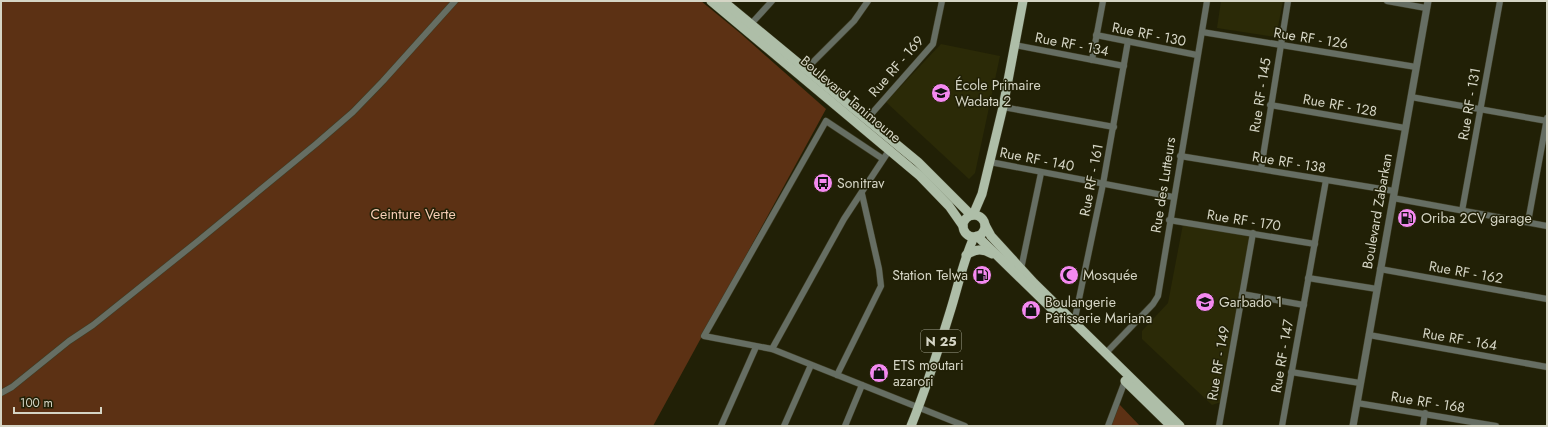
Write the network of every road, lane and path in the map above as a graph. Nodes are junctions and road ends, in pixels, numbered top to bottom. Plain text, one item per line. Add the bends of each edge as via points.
1 (455, 1) edge
2 (711, 1) edge
3 (723, 1) edge
4 (772, 1) edge
5 (868, 1) edge
6 (942, 1) edge
7 (1023, 1) edge
8 (1103, 1) edge
9 (1207, 1) edge
10 (1288, 1) edge
11 (1386, 1) edge
12 (1500, 1) edge
13 (1427, 4) edge
14 (751, 24) junction
15 (1202, 32) junction
16 (1096, 36) junction
17 (763, 39) junction
18 (1128, 41) junction
19 (1015, 45) junction
20 (1281, 45) junction
21 (1197, 55) junction
22 (1092, 60) junction
23 (1124, 66) junction
24 (1416, 67) junction
25 (805, 70) junction
26 (1411, 97) junction
27 (1270, 105) junction
28 (1003, 107) junction
29 (1481, 109) junction
30 (1547, 118) edge
31 (866, 120) junction
32 (1547, 121) edge
33 (1114, 127) junction
34 (1405, 128) junction
35 (890, 149) junction
36 (1180, 156) junction
37 (883, 160) junction
38 (990, 162) junction
39 (1261, 169) junction
40 (1041, 173) junction
41 (1326, 180) junction
42 (1103, 184) junction
43 (862, 194) junction
44 (982, 194) junction
45 (1394, 195) junction
46 (1173, 197) junction
47 (1462, 210) junction
48 (972, 215) junction
49 (1169, 220) junction
50 (984, 222) junction
51 (1528, 222) junction
52 (1547, 226) edge
53 (964, 229) junction
54 (1253, 233) junction
55 (976, 236) junction
56 (1314, 244) junction
57 (966, 255) junction
58 (1000, 258) junction
59 (1021, 269) junction
60 (1380, 269) junction
61 (1308, 278) junction
62 (1377, 289) junction
63 (1242, 294) junction
64 (1547, 299) edge
65 (1304, 305) junction
66 (1074, 323) junction
67 (1369, 335) junction
68 (756, 347) junction
69 (772, 349) junction
70 (1105, 354) junction
71 (811, 365) junction
72 (1547, 367) edge
73 (1292, 372) junction
74 (837, 375) junction
75 (1125, 381) junction
76 (1360, 383) junction
77 (862, 385) junction
78 (1, 393) edge
79 (1357, 403) junction
80 (919, 408) junction
81 (1425, 413) junction
82 (1485, 425) edge
83 (721, 426) edge
84 (784, 426) edge
85 (845, 426) edge
86 (911, 426) edge
87 (965, 426) edge
88 (1108, 426) edge
89 (1171, 426) edge
90 (1180, 426) edge
91 (1219, 426) edge
92 (1282, 426) edge
93 (1353, 426) edge
94 (1423, 426) edge
95 (1496, 426) edge

1 - 78 street via 383,82 316,144 198,242
2 - 17 main road, Boulevard Tanimoune
3 - 14 main road, Boulevard Tanimoune
4 - 14 street
5 - 25 street via 854,21
6 - 31 street, Rue RF - 169 via 933,44
7 - 19 main road
8 - 16 street
9 - 15 street, Rue des Lutteurs
10 - 20 street, Rue RF - 145
11 - 13 street
12 - 29 street, Rue RF - 131
13 - 24 street, Boulevard Zabarkan
14 - 17 main road, Boulevard Tanimoune
15 - 20 street, Rue RF - 126
15 - 21 street, Rue des Lutteurs
16 - 18 street, Rue RF - 130
16 - 22 street
17 - 25 main road, Boulevard Tanimoune
17 - 35 main road, Boulevard Tanimoune
18 - 21 street, Rue RF - 130
18 - 23 street, Rue RF - 161
19 - 22 street, Rue RF - 134
19 - 28 main road
20 - 24 street, Rue RF - 126
20 - 27 street, Rue RF - 145
21 - 36 street, Rue des Lutteurs
22 - 23 street, Rue RF - 134
23 - 33 street, Rue RF - 161
24 - 26 street, Boulevard Zabarkan
25 - 31 main road, Boulevard Tanimoune
26 - 29 street
26 - 34 street, Boulevard Zabarkan
27 - 34 street, Rue RF - 128
27 - 39 street, Rue RF - 145
28 - 33 street
28 - 38 main road
29 - 32 street
29 - 47 street, Rue RF - 131
30 - 32 street
31 - 48 main road, Boulevard Tanimoune via 918,162
32 - 51 street
33 - 42 street, Rue RF - 161
34 - 45 street, Boulevard Zabarkan
35 - 37 street
35 - 53 main road, Boulevard Tanimoune via 933,188 959,218
36 - 39 street, Rue RF - 138
36 - 46 street, Rue des Lutteurs
37 - 43 street
37 - 68 street via 826,121 704,336
38 - 40 street, Rue RF - 140
38 - 44 main road
39 - 41 street, Rue RF - 138
40 - 42 street, Rue RF - 140
40 - 59 street
41 - 45 street, Rue RF - 138
41 - 56 street, Rue RF - 147
42 - 46 street, Rue RF - 140
42 - 66 street, Rue RF - 161
43 - 69 street via 844,219
43 - 74 street via 881,286
44 - 48 main road
44 - 50 main road
45 - 47 street, Rue RF - 138
45 - 60 street, Boulevard Zabarkan
46 - 49 street, Rue des Lutteurs
47 - 51 street, Rue RF - 138
48 - 50 main road via 979,216
48 - 53 main road via 965,219
49 - 54 street, Rue RF - 170
49 - 70 street, Rue des Lutteurs via 1156,300
50 - 55 main road via 982,233
50 - 59 main road via 991,236
51 - 52 street, Rue RF - 138
53 - 55 main road via 969,235
53 - 57 main road
54 - 56 street, Rue RF - 170
54 - 63 street, Rue RF - 149
55 - 57 main road
55 - 58 main road
56 - 61 street, Rue RF - 147
57 - 58 main road via 974,250 981,250
57 - 80 main road, N 25
58 - 75 main road
59 - 66 main road
60 - 62 street, Boulevard Zabarkan
60 - 64 street, Rue RF - 162
61 - 62 street
61 - 65 street, Rue RF - 147
62 - 67 street, Boulevard Zabarkan
63 - 65 street
63 - 91 street, Rue RF - 149
65 - 73 street, Rue RF - 147
66 - 70 main road
67 - 72 street, Rue RF - 164
67 - 76 street, Boulevard Zabarkan
68 - 69 street
68 - 83 street
69 - 71 street
70 - 90 main road
71 - 74 street
71 - 84 street
73 - 76 street
73 - 92 street, Rue RF - 147
74 - 77 street
75 - 88 street
75 - 89 main road
76 - 79 street, Boulevard Zabarkan
77 - 80 street
77 - 85 street
79 - 81 street, Rue RF - 168
79 - 93 street, Boulevard Zabarkan
80 - 86 main road, N 25
80 - 87 street
81 - 82 street, Rue RF - 168
81 - 94 street
82 - 95 street, Rue RF - 168

